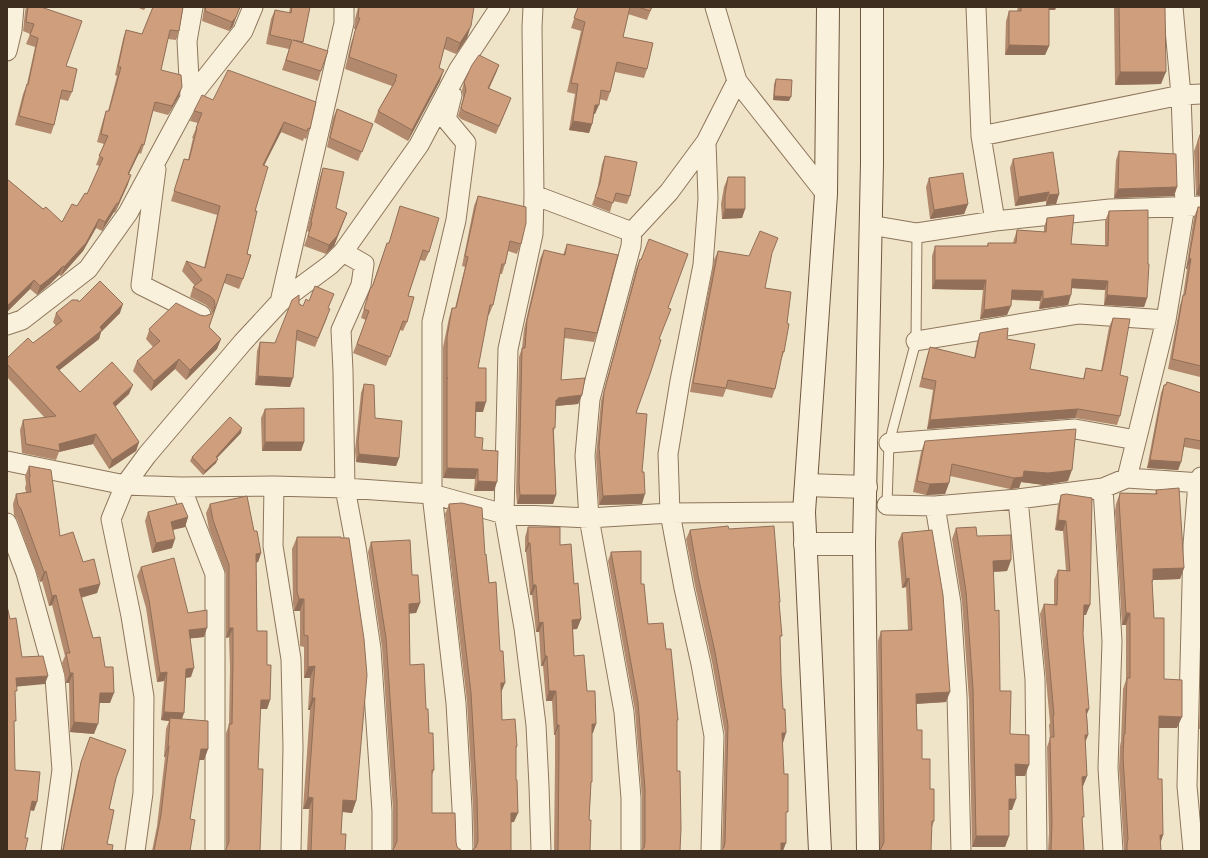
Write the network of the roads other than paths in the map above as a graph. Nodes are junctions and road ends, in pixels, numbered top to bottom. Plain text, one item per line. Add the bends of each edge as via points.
1 (14, 7) edge
2 (193, 7) edge
3 (253, 7) edge
4 (344, 7) edge
5 (500, 7) edge
6 (533, 7) edge
7 (715, 7) edge
8 (828, 7) edge
9 (872, 7) edge
10 (976, 7) edge
11 (1173, 7) edge
12 (7, 51) edge
13 (459, 69) junction
14 (737, 81) junction
15 (1201, 94) edge
16 (1181, 95) junction
17 (190, 98) junction
18 (981, 136) junction
19 (706, 142) junction
20 (158, 158) junction
21 (826, 194) junction
22 (534, 195) junction
23 (1193, 206) edge
24 (995, 221) junction
25 (870, 225) junction
26 (632, 232) junction
27 (917, 233) junction
28 (343, 252) junction
29 (280, 302) junction
30 (201, 315) edge
31 (1166, 320) junction
32 (7, 325) edge
33 (916, 341) junction
34 (1136, 440) junction
35 (889, 443) junction
36 (7, 461) edge
37 (1127, 478) junction
38 (1200, 481) edge
39 (125, 485) junction
40 (806, 485) junction
41 (274, 486) junction
42 (181, 487) junction
43 (866, 487) junction
44 (345, 488) junction
45 (1103, 488) junction
46 (432, 494) junction
47 (1018, 499) junction
48 (886, 505) joint
49 (934, 506) junction
50 (804, 512) junction
51 (670, 513) junction
52 (504, 514) junction
53 (589, 518) junction
54 (7, 523) edge
55 (805, 544) junction
56 (864, 544) junction
57 (51, 851) edge
58 (135, 851) edge
59 (215, 851) edge
60 (291, 851) edge
61 (382, 851) edge
62 (463, 851) edge
63 (541, 851) edge
64 (631, 851) edge
65 (711, 851) edge
66 (820, 851) edge
67 (868, 851) edge
68 (961, 851) edge
69 (1037, 851) edge
70 (1113, 851) edge
71 (1193, 851) edge

1 - 12 street
2 - 17 street via 187,40
3 - 17 street via 243,31
4 - 29 street via 344,23
5 - 13 street
6 - 22 street
7 - 14 street
8 - 21 main road
9 - 25 main road
10 - 18 street
11 - 16 street
13 - 28 street via 420,145
13 - 46 street via 446,119 466,143 456,220 432,322
14 - 19 street
14 - 21 street
15 - 16 street
16 - 18 street
16 - 23 street
17 - 20 street
18 - 24 street
19 - 26 street via 669,192
19 - 51 street via 708,200 703,264 668,454
20 - 30 street via 141,286
20 - 32 street via 128,213 88,269 22,320
21 - 40 main road
22 - 26 street
22 - 52 street via 533,234 508,350
23 - 24 street via 1110,209
23 - 31 street
24 - 27 street
25 - 27 street
25 - 43 main road
26 - 53 street via 631,246 590,399 585,456
27 - 33 lane
28 - 29 street via 330,265
28 - 44 street via 364,264 361,285 341,330
29 - 39 street via 152,449
31 - 33 street via 1079,314
31 - 34 street
33 - 35 lane
34 - 35 street via 1075,429
34 - 37 street
35 - 48 lane
36 - 39 street
37 - 38 street
37 - 45 street
38 - 71 street via 1193,553 1187,778
39 - 42 street
39 - 58 street via 111,519 144,697 143,793
40 - 43 main road
40 - 50 main road
41 - 42 street
41 - 44 street
41 - 60 street via 273,546 291,659
42 - 59 street via 215,574
43 - 56 main road
44 - 46 street
44 - 61 street via 371,649 382,811
45 - 47 street
45 - 70 street via 1112,640 1108,768
46 - 52 street
46 - 62 street via 456,703
47 - 49 street
47 - 69 street via 1035,679
48 - 49 street
49 - 68 street via 950,603 957,696
50 - 51 street
50 - 55 main road
51 - 53 street
51 - 65 street via 714,736
52 - 53 street
52 - 63 street via 524,628 536,725
53 - 64 street via 624,712 631,798
54 - 57 street via 26,574 55,676 62,770
55 - 56 main road
55 - 66 main road
56 - 67 main road

